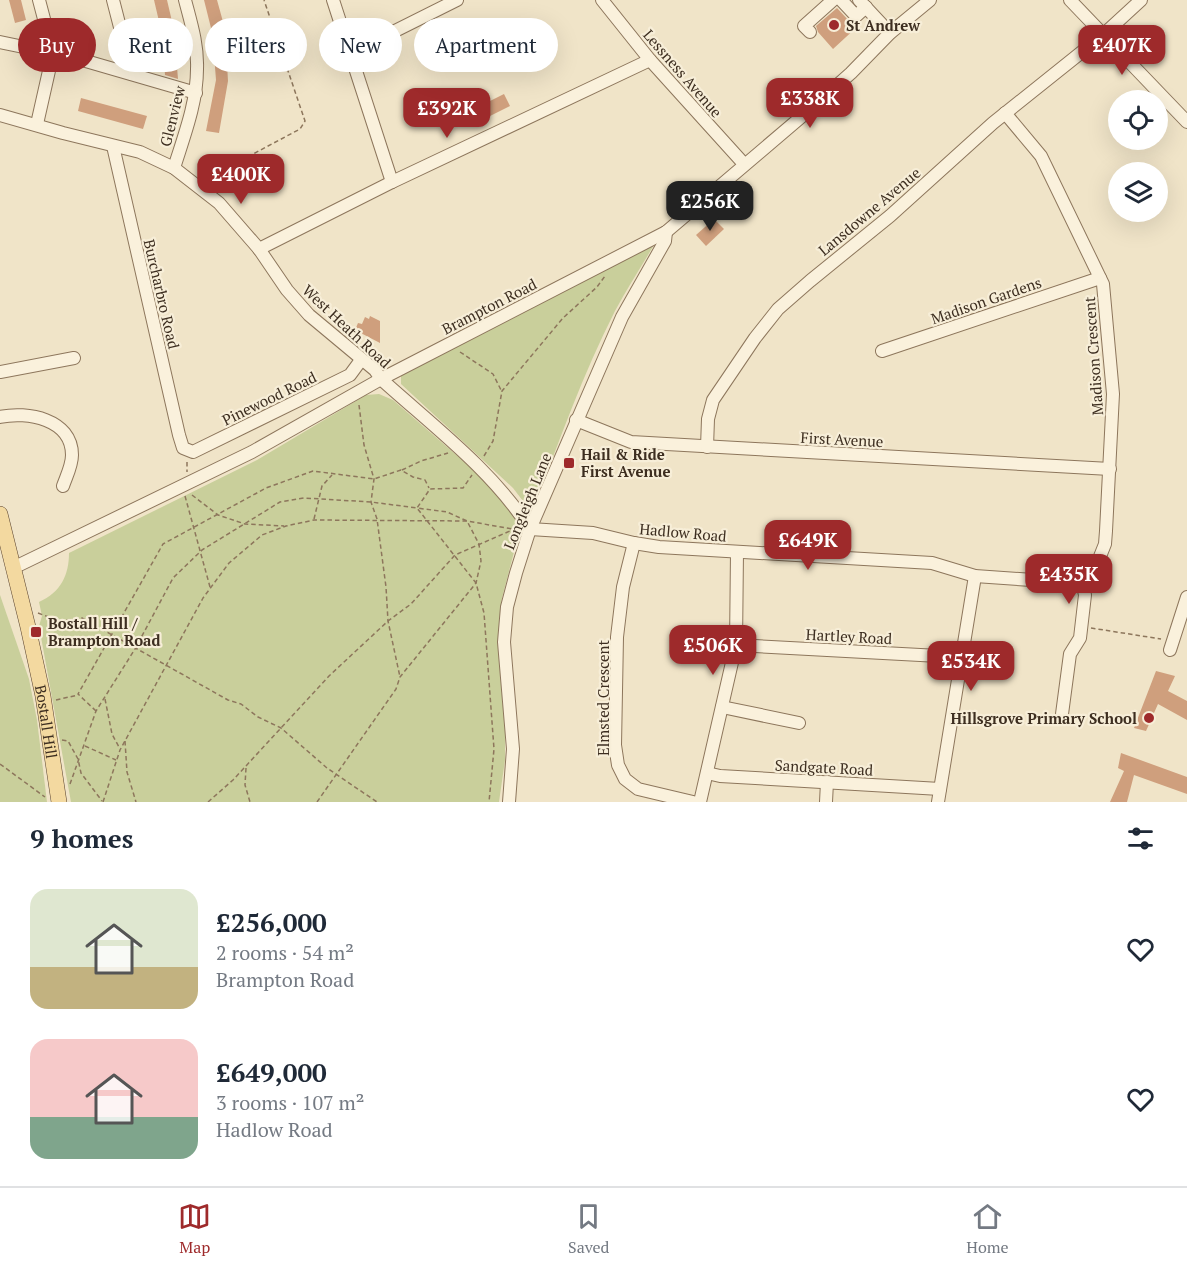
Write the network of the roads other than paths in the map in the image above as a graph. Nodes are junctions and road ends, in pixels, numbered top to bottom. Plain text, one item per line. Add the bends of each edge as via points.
1 (39, 0) edge
2 (113, 0) edge
3 (185, 0) edge
4 (333, 0) edge
5 (457, 0) edge
6 (602, 0) edge
7 (833, 0) edge
8 (841, 0) edge
9 (930, 0) edge
10 (1070, 0) edge
11 (1141, 0) edge
12 (862, 4) edge
13 (44, 18) edge
14 (339, 18) edge
15 (402, 28) edge
16 (810, 32) dead end
17 (890, 33) junction
18 (1102, 35) junction
19 (0, 42) edge
20 (18, 46) edge
21 (650, 60) junction
22 (96, 64) edge
23 (49, 72) edge
24 (357, 72) edge
25 (132, 74) junction
26 (196, 93) junction
27 (1005, 113) junction
28 (0, 115) edge
29 (1187, 122) edge
30 (37, 124) junction
31 (113, 146) junction
32 (744, 164) junction
33 (174, 168) junction
34 (392, 182) junction
35 (666, 232) junction
36 (259, 249) junction
37 (1100, 278) junction
38 (882, 351) dead end
39 (74, 358) dead end
40 (361, 360) junction
41 (0, 372) edge
42 (381, 379) junction
43 (0, 417) edge
44 (576, 420) junction
45 (183, 447) joint
46 (707, 447) junction
47 (1110, 469) junction
48 (63, 486) dead end
49 (0, 514) edge
50 (530, 529) junction
51 (634, 543) junction
52 (0, 548) edge
53 (737, 552) junction
54 (6, 571) edge
55 (975, 576) junction
56 (1083, 582) junction
57 (1187, 597) edge
58 (735, 645) junction
59 (1172, 645) road end
60 (962, 659) junction
61 (722, 707) junction
62 (1062, 714) dead end
63 (798, 723) dead end
64 (707, 773) junction
65 (827, 782) junction
66 (940, 789) junction
67 (54, 800) edge
68 (509, 802) edge
69 (693, 802) edge
70 (700, 802) edge
71 (826, 802) edge
72 (938, 802) edge

1 - 13 street
2 - 25 street
3 - 26 street, Glenview via 195,37
4 - 14 street
5 - 15 street
6 - 21 street, Lessness Avenue
7 - 16 street via 804,26
8 - 12 street via 856,16
9 - 17 street, Brampton Road
10 - 18 street
11 - 18 street, Lansdowne Avenue
12 - 17 street
17 - 32 street, Brampton Road via 851,73
18 - 27 street, Lansdowne Avenue
18 - 29 street
19 - 20 street
21 - 32 street, Lessness Avenue
21 - 34 street
22 - 25 street
23 - 30 street
24 - 34 street
25 - 26 street
26 - 33 street, Glenview
27 - 37 street, Madison Crescent via 1041,156
27 - 46 street, Lansdowne Avenue via 778,309 713,400
28 - 30 street, West Heath Road
30 - 31 street, West Heath Road
31 - 33 street, West Heath Road via 140,152
31 - 45 street, Burcharbro Road
32 - 35 street, Brampton Road
33 - 36 street, West Heath Road via 219,203
34 - 36 street
35 - 42 street, Brampton Road
35 - 44 street, Longleigh Lane via 666,241 622,317
36 - 40 street, West Heath Road via 309,315
37 - 38 street, Madison Gardens
37 - 47 street, Madison Crescent via 1113,394
39 - 41 street
40 - 42 street, West Heath Road
40 - 45 street, Pinewood Road via 350,375 193,452
42 - 50 street, West Heath Road via 478,466 514,504
42 - 54 street, Brampton Road via 252,452
43 - 48 street via 35,416 62,431 72,455
44 - 46 street, First Avenue via 631,442
44 - 50 street, Longleigh Lane
46 - 47 street, First Avenue
47 - 56 street, Madison Crescent via 1105,544 1095,569
49 - 54 main road
50 - 51 street, Hadlow Road via 593,533
50 - 68 street, Longleigh Lane via 505,625 504,659 513,748
51 - 53 street, Hadlow Road
51 - 69 street, Elmsted Crescent via 617,637 618,765 625,779 638,789
52 - 54 main road
53 - 55 street, Hadlow Road via 932,562
53 - 58 street
54 - 67 main road, Bostall Hill via 21,628 31,644 43,696
55 - 56 street, Hadlow Road
55 - 60 street
56 - 62 street via 1080,638 1070,654 1059,689
57 - 59 street
58 - 60 street, Hartley Road
58 - 61 street
60 - 66 street
61 - 63 street
61 - 64 street
64 - 65 street, Sandgate Road
64 - 70 street
65 - 66 street, Sandgate Road
65 - 71 street
66 - 72 street

